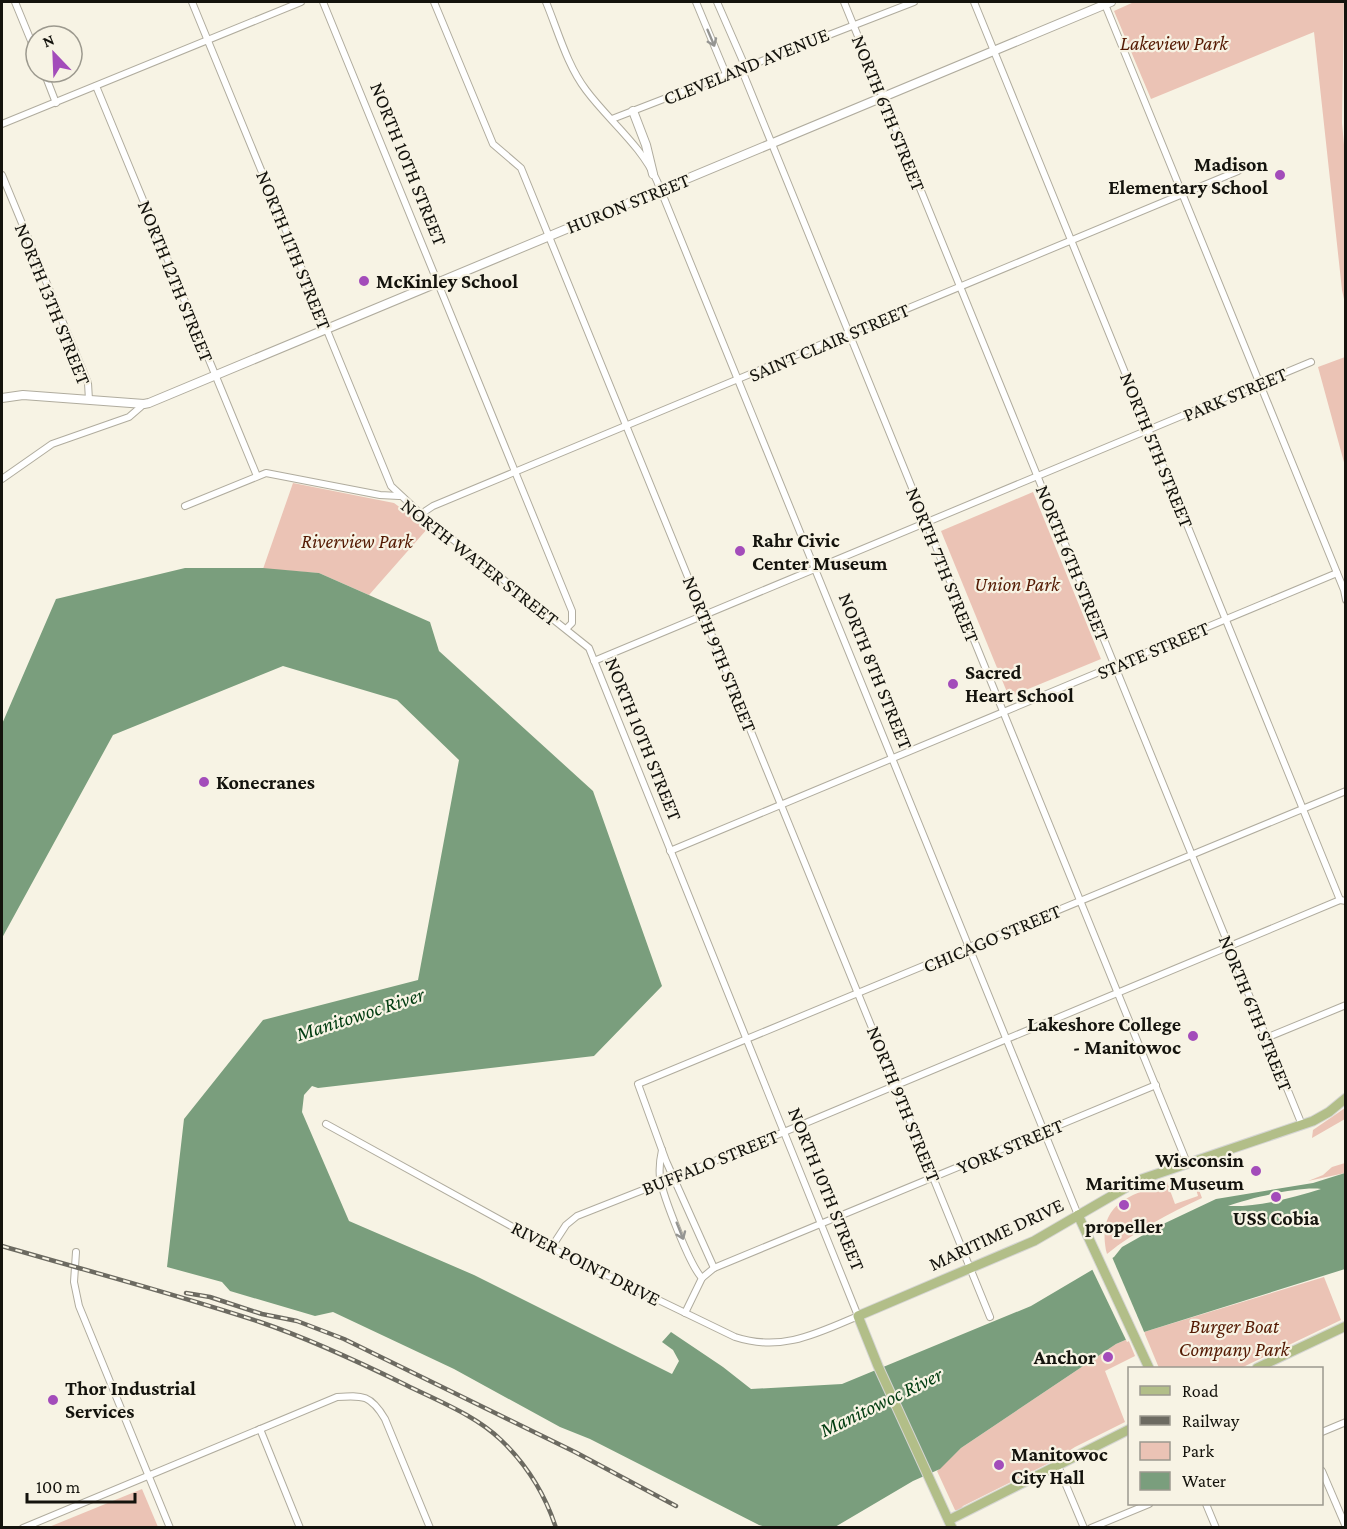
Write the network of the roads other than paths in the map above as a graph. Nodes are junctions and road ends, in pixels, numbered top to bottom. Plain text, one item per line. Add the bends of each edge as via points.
1 (15, 2) edge
2 (192, 2) edge
3 (301, 2) edge
4 (323, 2) edge
5 (434, 2) edge
6 (546, 2) edge
7 (696, 2) edge
8 (717, 2) edge
9 (844, 2) edge
10 (914, 2) edge
11 (974, 2) edge
12 (1107, 2) edge
13 (24, 24) edge
14 (853, 24) junction
15 (208, 40) junction
16 (994, 51) junction
17 (743, 67) junction
18 (726, 74) junction
19 (49, 84) edge
20 (96, 86) junction
21 (883, 97) junction
22 (56, 102) junction
23 (633, 111) junction
24 (612, 119) junction
25 (2, 124) edge
26 (772, 144) junction
27 (1238, 171) dead end
28 (653, 174) junction
29 (2, 175) edge
30 (661, 190) junction
31 (1182, 194) junction
32 (549, 236) junction
33 (1072, 241) junction
34 (438, 283) junction
35 (960, 286) junction
36 (326, 330) junction
37 (849, 333) junction
38 (1311, 362) dead end
39 (215, 376) junction
40 (738, 380) junction
41 (1260, 383) junction
42 (2, 398) edge
43 (89, 400) junction
44 (144, 404) junction
45 (626, 426) junction
46 (1149, 430) junction
47 (515, 472) junction
48 (257, 476) junction
49 (1037, 476) junction
50 (2, 479) edge
51 (399, 496) junction
52 (185, 506) dead end
53 (421, 514) junction
54 (927, 523) junction
55 (815, 568) junction
56 (1337, 573) junction
57 (1346, 600) edge
58 (704, 615) junction
59 (1226, 619) junction
60 (566, 629) junction
61 (594, 661) junction
62 (1114, 666) junction
63 (1003, 712) junction
64 (892, 758) junction
65 (1346, 791) edge
66 (780, 804) junction
67 (1303, 808) junction
68 (670, 851) junction
69 (1192, 854) junction
70 (1081, 900) junction
71 (1343, 901) edge
72 (1229, 946) junction
73 (970, 947) junction
74 (1118, 993) junction
75 (859, 994) junction
76 (1346, 1005) edge
77 (1266, 1038) junction
78 (1007, 1039) junction
79 (747, 1040) junction
80 (1156, 1084) junction
81 (896, 1085) junction
82 (1346, 1098) edge
83 (326, 1124) dead end
84 (1302, 1125) junction
85 (1045, 1131) junction
86 (784, 1132) junction
87 (662, 1149) junction
88 (1187, 1163) junction
89 (933, 1177) junction
90 (675, 1178) junction
91 (661, 1183) junction
92 (1078, 1215) junction
93 (822, 1224) junction
94 (551, 1248) junction
95 (76, 1252) dead end
96 (714, 1268) junction
97 (970, 1268) junction
98 (702, 1278) junction
99 (684, 1312) junction
100 (858, 1316) junction
101 (990, 1317) dead end
102 (1346, 1326) edge
103 (1149, 1367) edge
104 (1259, 1367) edge
105 (1346, 1422) edge
106 (260, 1428) junction
107 (1128, 1430) edge
108 (1323, 1432) edge
109 (1059, 1466) junction
110 (1323, 1473) edge
111 (148, 1475) junction
112 (1144, 1505) edge
113 (1207, 1505) edge
114 (950, 1524) edge
115 (23, 1527) edge
116 (170, 1527) edge
117 (300, 1527) edge
118 (430, 1527) edge
119 (1084, 1527) edge
120 (1091, 1527) edge
121 (1216, 1527) edge
122 (1346, 1527) edge

1 - 13 street
2 - 15 street, NORTH 11TH STREET
3 - 15 street
4 - 34 street, NORTH 10TH STREET
5 - 32 street, NORTH 9TH STREET via 492,144 521,168
6 - 24 street, NORTH 8TH STREET via 576,75
7 -> 18 street
8 - 17 street, NORTH 7TH STREET
9 - 14 street, NORTH 6TH STREET
10 - 14 street, CLEVELAND AVENUE
11 - 16 street, NORTH 5TH STREET
12 - 16 street, HURON STREET
12 - 31 street
14 - 17 street, CLEVELAND AVENUE
14 - 21 street, NORTH 6TH STREET
15 - 20 street
15 - 36 street, NORTH 11TH STREET
16 - 21 street, HURON STREET
16 - 33 street, NORTH 5TH STREET
17 - 18 street, CLEVELAND AVENUE
17 - 26 street, NORTH 7TH STREET
18 - 23 street, CLEVELAND AVENUE
19 - 22 street
20 - 22 street
20 - 39 street, NORTH 12TH STREET
21 - 26 street, HURON STREET
21 - 35 street, NORTH 6TH STREET
22 - 25 street
23 - 24 street, CLEVELAND AVENUE
23 - 28 street
24 - 28 street, NORTH 8TH STREET
26 - 30 street, HURON STREET
26 - 37 street, NORTH 7TH STREET
27 - 31 street, SAINT CLAIR STREET
28 - 30 street, NORTH 8TH STREET
29 - 43 street, NORTH 13TH STREET via 88,383
30 - 32 street, HURON STREET
30 - 40 street, NORTH 8TH STREET
31 - 33 street, SAINT CLAIR STREET
31 - 41 street
32 - 34 street, HURON STREET
32 - 45 street, NORTH 9TH STREET
33 - 35 street, SAINT CLAIR STREET
33 - 46 street, NORTH 5TH STREET
34 - 36 street, HURON STREET
34 - 47 street, NORTH 10TH STREET
35 - 37 street, SAINT CLAIR STREET
35 - 49 street, NORTH 6TH STREET
36 - 39 street, HURON STREET
36 - 51 street, NORTH 11TH STREET via 391,486
37 - 40 street, SAINT CLAIR STREET
37 - 54 street, NORTH 7TH STREET
38 - 41 street, PARK STREET
39 - 44 street, HURON STREET
39 - 48 street, NORTH 12TH STREET
40 - 45 street, SAINT CLAIR STREET
40 - 55 street, NORTH 8TH STREET
41 - 46 street, PARK STREET
41 - 56 street
42 - 43 street via 23,395
43 - 44 street
44 - 50 street via 129,417 52,444
45 - 47 street, SAINT CLAIR STREET
45 - 58 street, NORTH 9TH STREET
46 - 49 street, PARK STREET
46 - 59 street, NORTH 5TH STREET
47 - 53 street, SAINT CLAIR STREET
47 - 60 street, NORTH 10TH STREET via 572,611 572,623
48 - 51 street, NORTH WATER STREET via 266,473
48 - 52 street, NORTH WATER STREET
49 - 54 street, PARK STREET
49 - 62 street, NORTH 6TH STREET
51 - 53 street, NORTH WATER STREET
53 - 60 street, NORTH WATER STREET
54 - 55 street, PARK STREET
54 - 63 street, NORTH 7TH STREET
55 - 58 street, PARK STREET
55 - 64 street, NORTH 8TH STREET
56 - 57 street
56 - 59 street, STATE STREET
58 - 61 street, PARK STREET
58 - 66 street, NORTH 9TH STREET
59 - 62 street, STATE STREET
59 - 67 street, NORTH 5TH STREET
60 - 61 street, NORTH 10TH STREET via 589,648
61 - 68 street, NORTH 10TH STREET
62 - 63 street, STATE STREET
62 - 69 street, NORTH 6TH STREET
63 - 64 street, STATE STREET
63 - 70 street, NORTH 7TH STREET
64 - 66 street, STATE STREET
64 - 73 street, NORTH 8TH STREET
65 - 67 street, CHICAGO STREET
66 - 68 street, STATE STREET
66 - 75 street, NORTH 9TH STREET
67 - 69 street, CHICAGO STREET
67 - 71 street, NORTH 5TH STREET
68 - 79 street, NORTH 10TH STREET
69 - 70 street, CHICAGO STREET
69 - 72 street, NORTH 6TH STREET
70 - 73 street, CHICAGO STREET
70 - 74 street, NORTH 7TH STREET
71 - 72 street, BUFFALO STREET
72 - 74 street, BUFFALO STREET
72 - 77 street, NORTH 6TH STREET
73 - 75 street, CHICAGO STREET
73 - 78 street, NORTH 8TH STREET
74 - 78 street, BUFFALO STREET
74 - 80 street, NORTH 7TH STREET
75 - 79 street, CHICAGO STREET
75 - 81 street, NORTH 9TH STREET
76 - 77 street
77 - 84 street, NORTH 6TH STREET
78 - 81 street, BUFFALO STREET
78 - 85 street, NORTH 8TH STREET
79 - 86 street, NORTH 10TH STREET
79 - 87 street, CHICAGO STREET via 638,1084
80 - 85 street, YORK STREET
80 - 88 street, NORTH 7TH STREET
81 - 86 street, BUFFALO STREET
81 - 89 street, NORTH 9TH STREET
82 - 84 main road, MARITIME DRIVE
83 - 94 street, RIVER POINT DRIVE
84 - 88 main road, MARITIME DRIVE
85 - 89 street, YORK STREET
85 - 92 street, NORTH 8TH STREET
86 - 90 street, BUFFALO STREET
86 - 93 street, NORTH 10TH STREET
87 - 90 street
87 - 91 street
88 - 92 main road, MARITIME DRIVE via 1130,1184
89 - 93 street, YORK STREET
89 - 97 street, NORTH 9TH STREET
90 - 91 street, BUFFALO STREET
90 - 96 street
91 - 94 street, BUFFALO STREET via 577,1216
91 -> 98 street
92 - 97 main road, MARITIME DRIVE via 1034,1241
92 - 103 main road, NORTH 8TH STREET
93 - 96 street, YORK STREET
93 - 100 street, NORTH 10TH STREET
94 - 99 street, RIVER POINT DRIVE
95 - 111 street via 74,1282 79,1306
96 - 98 street, YORK STREET
97 - 100 main road, MARITIME DRIVE
97 - 101 street, NORTH 9TH STREET
98 - 99 street, YORK STREET
99 - 100 street, RIVER POINT DRIVE via 735,1337 774,1343 809,1336
100 - 114 main road, NORTH 10TH STREET
102 - 104 main road
105 - 108 street
106 - 111 street
106 - 117 street
106 - 118 street via 337,1397 360,1395 376,1403
107 - 109 main road
109 - 114 main road
109 - 119 street
110 - 122 street
111 - 115 street
111 - 116 street
112 - 120 street
113 - 121 street

